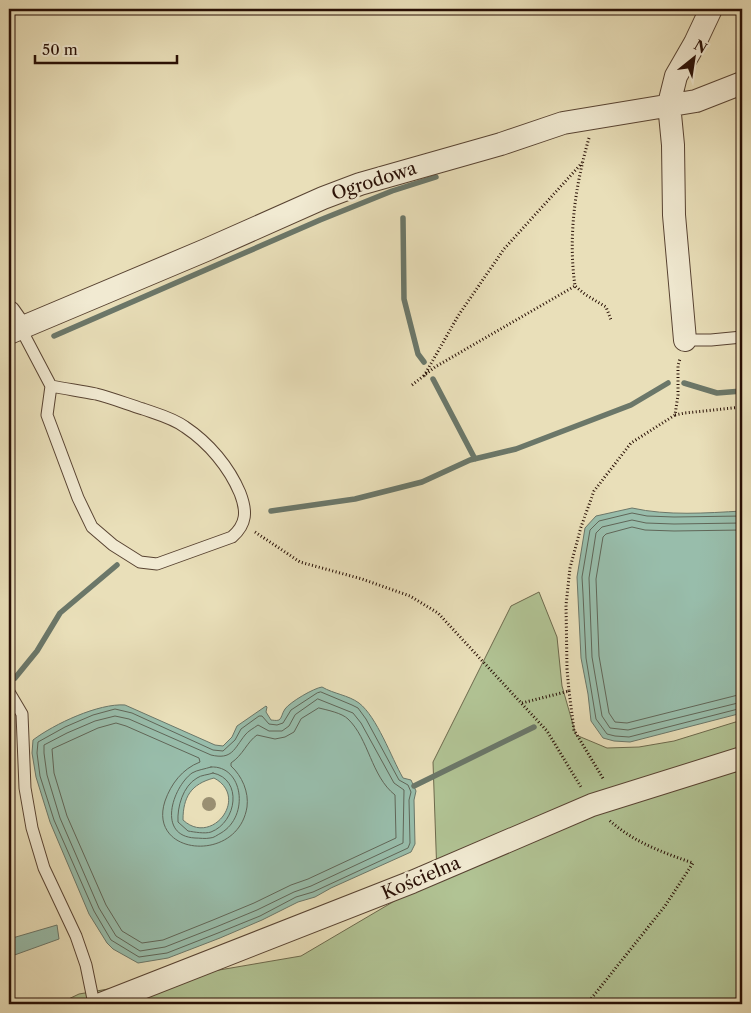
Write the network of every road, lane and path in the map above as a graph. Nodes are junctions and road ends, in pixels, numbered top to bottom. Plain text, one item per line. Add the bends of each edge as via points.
1 (711, 9) edge
2 (742, 83) edge
3 (669, 104) junction
4 (594, 118) junction
5 (582, 163) junction
6 (575, 286) junction
7 (611, 320) dead end
8 (13, 325) edge
9 (742, 337) edge
10 (685, 340) junction
11 (424, 376) junction
12 (412, 385) dead end
13 (51, 386) junction
14 (742, 407) edge
15 (675, 415) junction
16 (243, 525) junction
17 (569, 691) junction
18 (9, 692) edge
19 (522, 703) junction
20 (742, 758) edge
21 (615, 799) junction
22 (592, 805) junction
23 (94, 1004) edge
24 (101, 1004) edge
25 (587, 1004) edge

1 - 3 street via 676,76
2 - 3 street, Ogrodowa via 696,101
3 - 4 street, Ogrodowa
3 - 10 street via 674,215
4 - 5 path
4 - 8 street, Ogrodowa via 563,123 502,144 360,184 206,250
5 - 6 path via 574,204 571,262
5 - 11 path via 504,249 458,316
6 - 7 path via 606,307
6 - 11 path
8 - 13 lane
9 - 10 lane
10 - 15 path via 678,365
11 - 12 path
13 - 16 lane via 97,394 184,426 204,442 232,476 245,508
13 - 16 lane via 47,415 78,498 92,528 113,545 140,562 157,564 232,537
14 - 15 path
15 - 17 path via 631,444 594,491 570,568 566,605
16 - 19 path via 300,562 410,596 438,613
17 - 19 path
17 - 21 path via 574,730
18 - 23 lane via 22,714 32,828 44,868 86,964
19 - 22 path via 548,731
20 - 21 street, Kościelna
21 - 22 street, Kościelna
22 - 24 street, Kościelna via 402,886
22 - 25 path via 621,831 693,863 665,906

